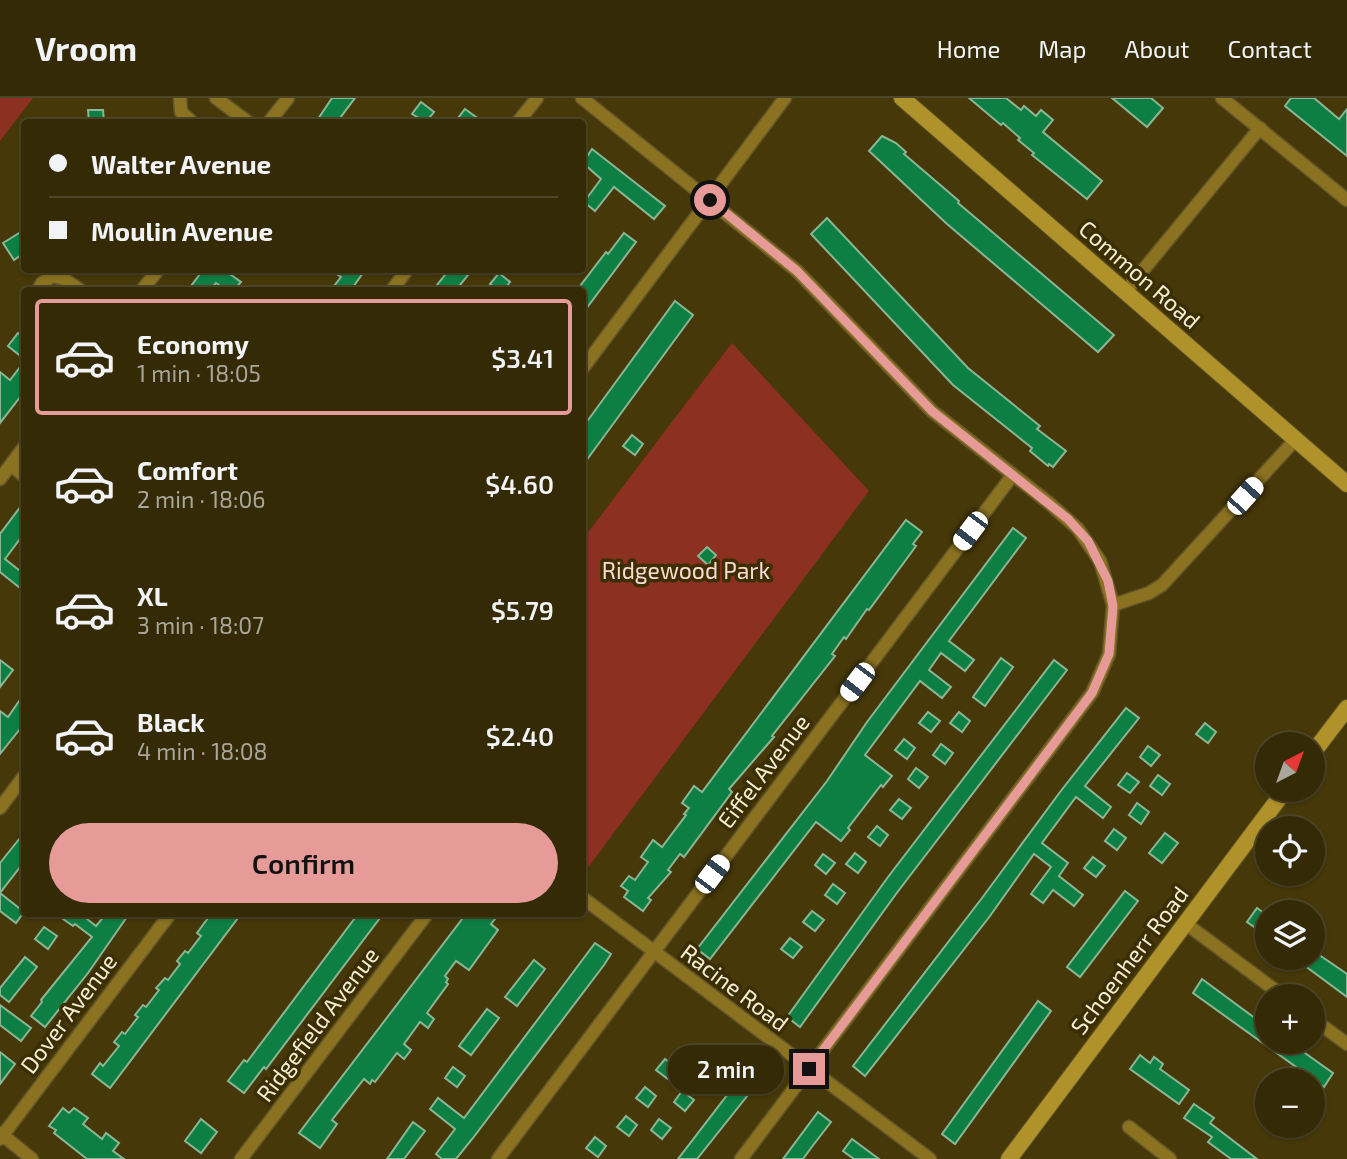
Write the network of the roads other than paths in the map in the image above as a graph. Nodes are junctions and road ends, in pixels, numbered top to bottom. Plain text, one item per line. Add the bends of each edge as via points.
1 (180, 98) edge
2 (216, 98) edge
3 (288, 98) edge
4 (537, 98) edge
5 (582, 98) edge
6 (785, 98) edge
7 (902, 98) edge
8 (1222, 98) edge
9 (189, 119) edge
10 (244, 119) edge
11 (271, 119) edge
12 (520, 119) edge
13 (1260, 128) junction
14 (710, 200) junction
15 (1347, 200) edge
16 (156, 273) edge
17 (405, 273) edge
18 (39, 287) edge
19 (76, 287) edge
20 (144, 287) edge
21 (393, 287) edge
22 (1125, 292) junction
23 (586, 364) edge
24 (1296, 440) junction
25 (21, 451) edge
26 (11, 465) junction
27 (21, 473) edge
28 (1012, 476) junction
29 (0, 480) edge
30 (1347, 484) edge
31 (1113, 606) junction
32 (1347, 708) edge
33 (1325, 737) edge
34 (21, 780) edge
35 (1276, 802) edge
36 (0, 808) edge
37 (586, 900) edge
38 (168, 917) edge
39 (424, 917) edge
40 (1185, 923) junction
41 (653, 952) junction
42 (1267, 984) edge
43 (1325, 1028) edge
44 (1347, 1044) edge
45 (809, 1069) junction
46 (1129, 1127) dead end
47 (1, 1136) edge
48 (32, 1159) edge
49 (241, 1159) edge
50 (498, 1159) edge
51 (741, 1159) edge
52 (930, 1159) edge
53 (1009, 1159) edge
54 (1170, 1159) edge

1 - 9 street via 181,112
2 - 10 street
3 - 11 street
4 - 12 street
5 - 14 street
6 - 14 street
7 - 22 street, Common Road
8 - 13 street
13 - 15 street
13 - 22 street
14 - 23 street
14 - 28 street via 797,271 932,411
16 - 20 street
17 - 21 street
18 - 19 street via 47,278 59,276
22 - 24 street, Common Road
24 - 30 street, Common Road
24 - 31 street via 1162,585
25 - 26 street
26 - 27 street
26 - 29 street
28 - 31 street via 1068,519 1088,541 1108,581
28 - 41 street, Eiffel Avenue
31 - 45 street via 1109,654 1092,693
32 - 33 street
34 - 36 street
35 - 40 street, Schoenherr Road
37 - 41 street, Racine Road
38 - 47 street, Dover Avenue
39 - 49 street, Ridgefield Avenue
40 - 42 street
40 - 53 street, Schoenherr Road
41 - 45 street, Racine Road
41 - 50 street, Eiffel Avenue
43 - 44 street
45 - 51 street
45 - 52 street, Racine Road
46 - 54 street
47 - 48 street

